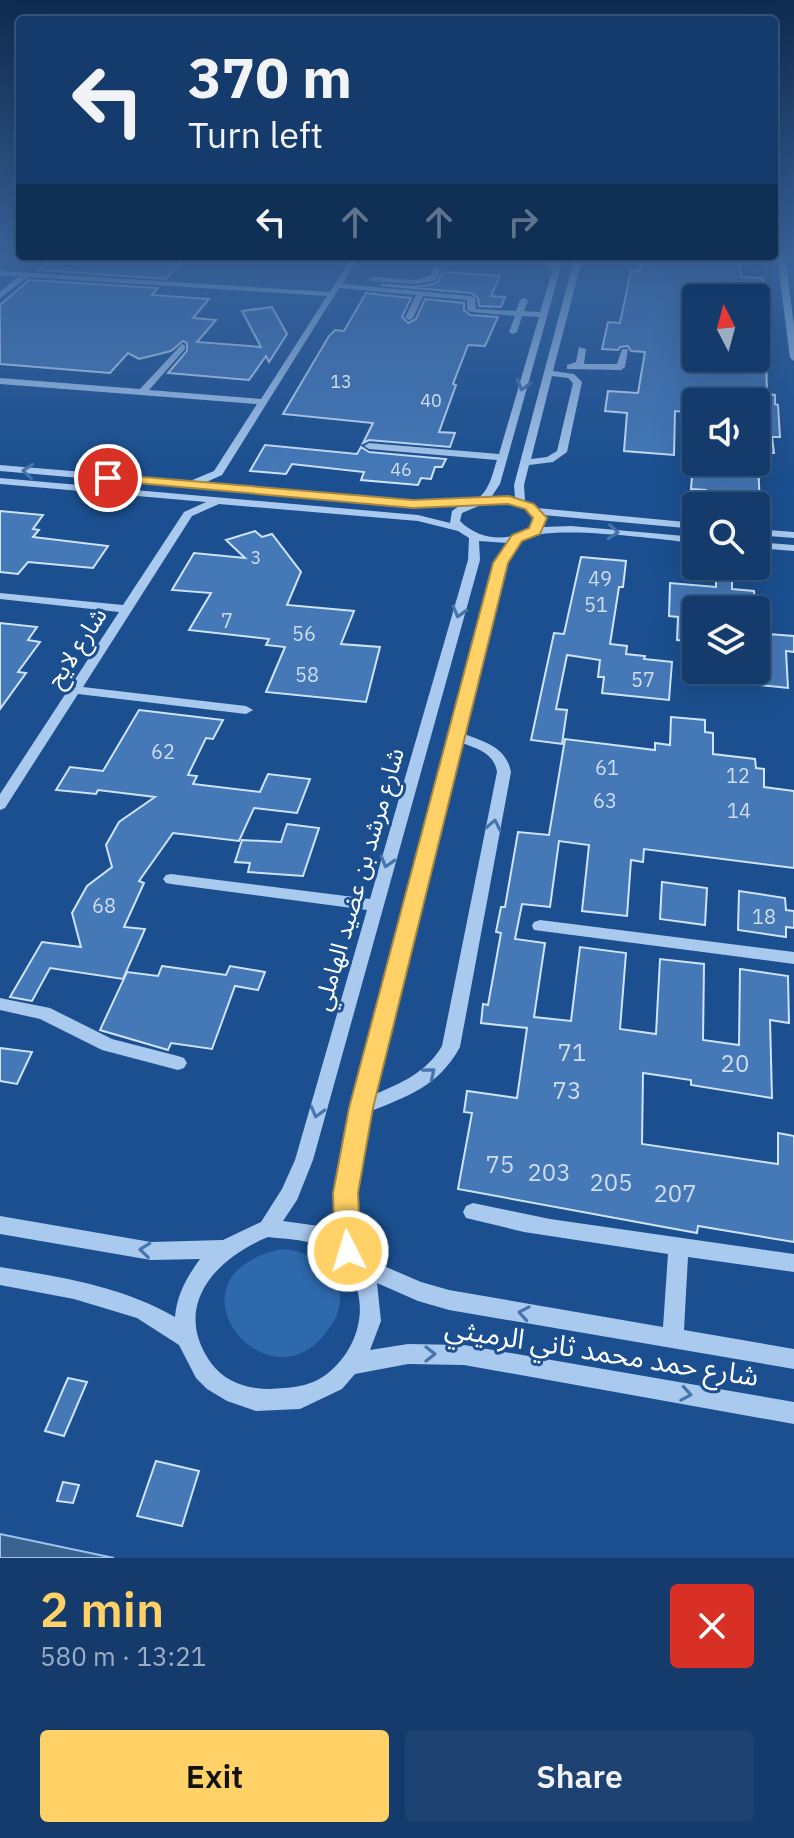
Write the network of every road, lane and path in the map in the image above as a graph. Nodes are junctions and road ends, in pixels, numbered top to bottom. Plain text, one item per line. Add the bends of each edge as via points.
1 (311, 329) edge
2 (514, 329) edge
3 (540, 329) edge
4 (560, 329) edge
5 (792, 329) edge
6 (513, 332) dead end
7 (182, 347) dead end
8 (582, 349) dead end
9 (625, 351) dead end
10 (794, 358) edge
11 (578, 366) junction
12 (549, 369) junction
13 (0, 381) edge
14 (143, 392) junction
15 (264, 402) junction
16 (369, 446) dead end
17 (502, 457) junction
18 (525, 463) junction
19 (0, 468) edge
20 (218, 473) junction
21 (108, 478) junction
22 (0, 481) edge
23 (189, 485) junction
24 (229, 488) junction
25 (100, 490) junction
26 (177, 497) junction
27 (222, 500) junction
28 (484, 500) junction
29 (469, 503) junction
30 (520, 503) junction
31 (536, 511) junction
32 (188, 514) junction
33 (682, 525) edge
34 (459, 528) junction
35 (535, 531) junction
36 (770, 532) edge
37 (790, 533) edge
38 (474, 536) junction
39 (517, 538) junction
40 (682, 539) edge
41 (770, 547) edge
42 (790, 550) edge
43 (0, 596) edge
44 (127, 609) junction
45 (74, 690) junction
46 (246, 710) dead end
47 (456, 736) junction
48 (0, 805) edge
49 (171, 879) dead end
50 (374, 905) junction
51 (540, 926) dead end
52 (794, 958) edge
53 (0, 1004) edge
54 (178, 1063) dead end
55 (361, 1108) junction
56 (473, 1212) dead end
57 (0, 1225) edge
58 (268, 1228) junction
59 (679, 1247) junction
60 (222, 1249) junction
61 (354, 1258) junction
62 (794, 1263) edge
63 (0, 1276) edge
64 (187, 1338) junction
65 (673, 1338) junction
66 (794, 1359) edge
67 (353, 1364) junction
68 (794, 1413) edge

1 - 15 street
2 - 6 street
3 -> 17 street
4 - 12 street
5 - 10 street
7 - 14 street
8 - 11 street
9 - 11 street via 621,367
11 - 12 street
12 - 18 street
12 - 18 street via 578,382 562,452 550,460
13 - 14 street
14 - 15 street
15 - 20 street
16 - 17 street
17 - 28 street
18 - 30 street
21 -> 19 street
20 - 23 street
20 - 24 street
21 - 23 street
21 - 25 street
22 - 25 street
23 - 24 street
24 - 29 street via 413,504
25 - 26 street
26 - 27 street
26 - 32 street
27 - 32 street
27 - 34 street via 418,518
28 - 29 street
28 - 30 street
29 - 34 street via 454,516
30 - 31 street
31 - 33 street
31 - 35 street via 540,518
32 - 44 street, شارع لايح
34 - 38 street
35 - 39 street
35 -> 40 street
36 - 37 street
38 - 39 street
38 -> 50 street, شارع مرشد بن عضيد الهاملي via 474,560
39 - 47 street via 501,563
41 - 42 street
43 - 44 street
44 - 45 street, شارع لايح
45 - 46 street
45 - 48 street, شارع لايح
47 - 55 street
55 -> 47 street via 429,1075 451,1047 504,772 494,751
49 - 50 street
50 -> 58 street, شارع مرشد بن عضيد الهاملي via 304,1160
51 - 52 street
53 - 54 street via 44,1013 108,1045
55 - 61 street via 346,1193
56 - 59 street
60 -> 57 street via 151,1251
58 - 60 street
58 - 61 street via 325,1235
59 - 62 street
59 - 65 street
60 - 64 street via 192,1289 185,1318
65 -> 61 street, شارع حمد محمد ثاني الرميثي via 449,1300 418,1291
61 - 67 street via 372,1297 370,1332
63 - 64 street via 128,1302
64 - 67 street via 195,1358 216,1382 245,1398 269,1402 315,1393
65 - 66 street, شارع حمد محمد ثاني الرميثي
67 -> 68 street, شارع حمد محمد ثاني الرميثي via 408,1354 464,1355

